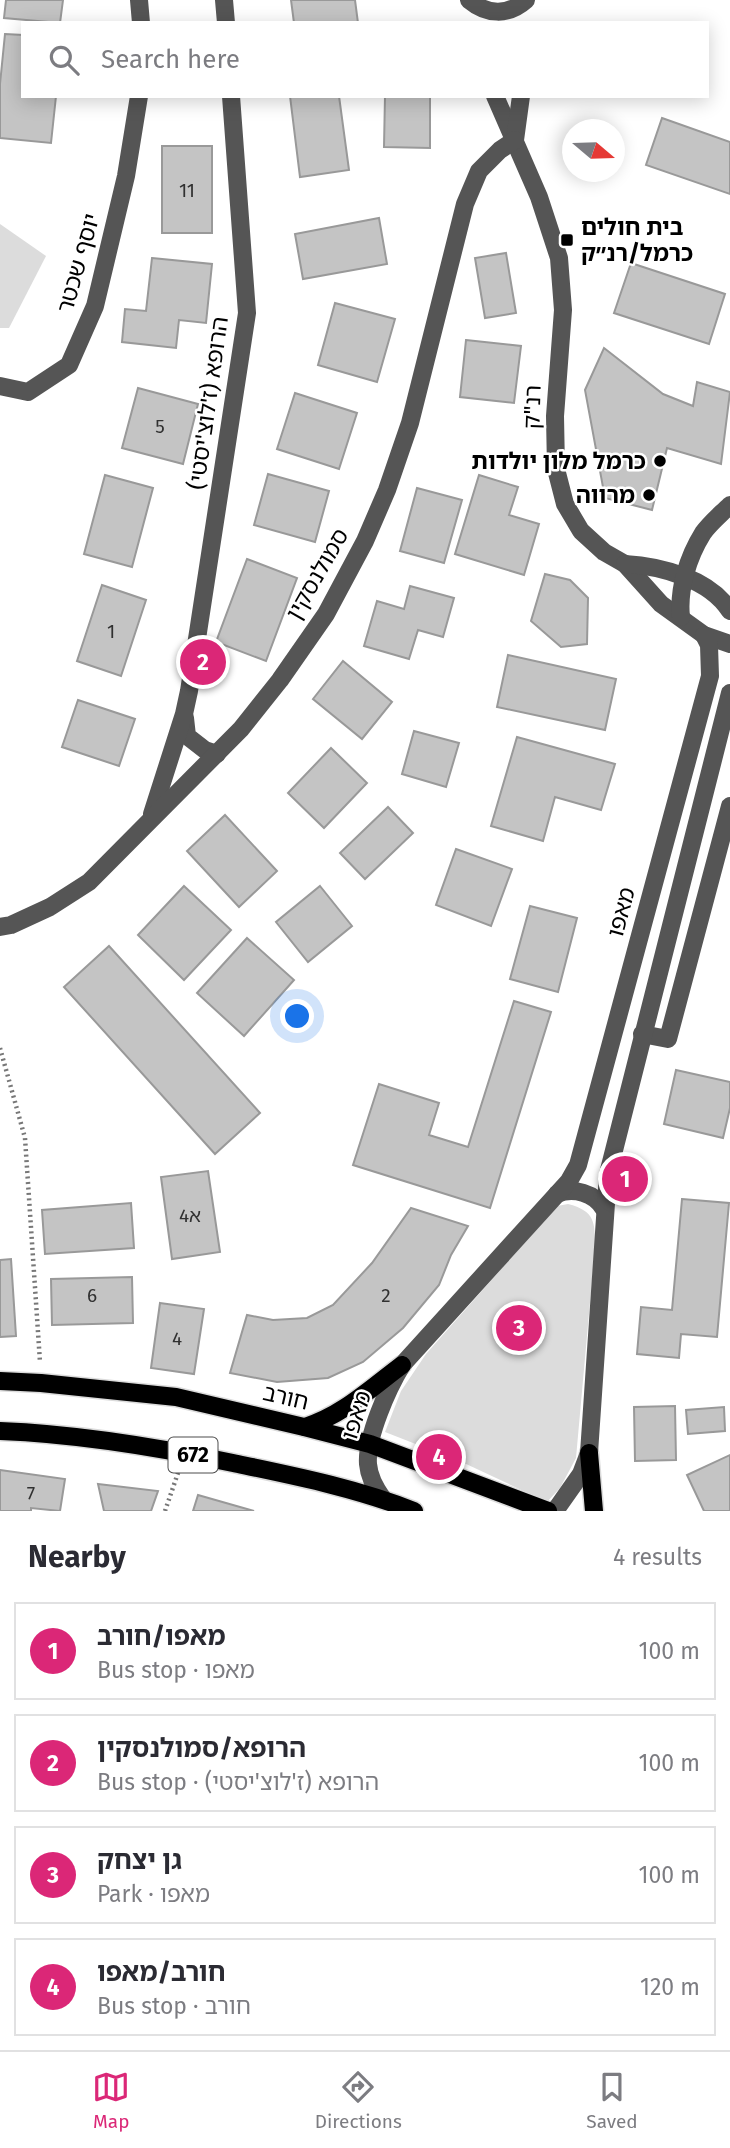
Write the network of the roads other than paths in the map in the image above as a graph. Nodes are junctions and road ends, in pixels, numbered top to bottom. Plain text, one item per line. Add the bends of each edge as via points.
1 (139, 0) edge
2 (224, 0) edge
3 (477, 10) edge
4 (519, 10) edge
5 (141, 21) edge
6 (226, 21) edge
7 (139, 98) edge
8 (231, 98) edge
9 (496, 98) edge
10 (521, 98) edge
11 (515, 141) junction
12 (0, 386) edge
13 (730, 505) edge
14 (625, 564) junction
15 (685, 578) junction
16 (730, 611) edge
17 (681, 617) junction
18 (704, 635) junction
19 (730, 644) edge
20 (730, 692) edge
21 (184, 714) junction
22 (217, 754) junction
23 (730, 806) edge
24 (151, 817) junction
25 (0, 927) edge
26 (642, 1034) junction
27 (557, 1194) junction
28 (604, 1209) junction
29 (402, 1365) junction
30 (0, 1381) edge
31 (304, 1427) junction
32 (0, 1431) edge
33 (370, 1444) junction
34 (589, 1453) junction
35 (383, 1499) junction
36 (414, 1511) edge
37 (548, 1511) edge
38 (555, 1511) edge
39 (594, 1511) edge

1 - 5 street
2 - 6 street
3 - 4 street
7 - 12 street, יוסף שכטר via 126,176 95,306 69,365 28,392
8 - 21 street, הרופא (ז'לוצ'יסטי) via 247,313
9 - 11 street, רנ"ק
10 - 11 street
11 - 14 street, רנ"ק via 558,257 563,310 556,469 565,504 581,531
11 - 22 street, סמולנסקין via 479,171 465,204 410,423 365,541 326,614 241,729
13 - 15 street via 704,532
14 - 15 street
14 - 17 street, רנ"ק via 661,604
15 - 16 street via 717,595
15 - 17 street
17 - 18 street, רנ"ק
18 - 19 street, רנ"ק
18 - 27 street, מאפו via 710,676 582,1155 575,1173
20 - 26 street
21 - 22 street via 187,736
21 - 24 street, הרופא (ז'לוצ'יסטי)
22 - 24 street, סמולנסקין
23 - 26 street via 668,1039
24 - 25 street, סמולנסקין via 89,882 50,907
26 - 28 street via 608,1174
27 - 28 street via 587,1194
27 - 29 street, מאפו
28 - 34 street
29 - 31 main road via 346,1408
29 - 33 street, מאפו
30 - 31 main road, חורב / 672 via 176,1397
31 - 33 main road, חורב / 672
32 - 35 main road, 672 via 185,1453
33 - 35 street, מאפו via 368,1468
33 - 37 main road, חורב / 672
34 - 38 street via 581,1474
34 - 39 main road
35 - 36 main road, 672

